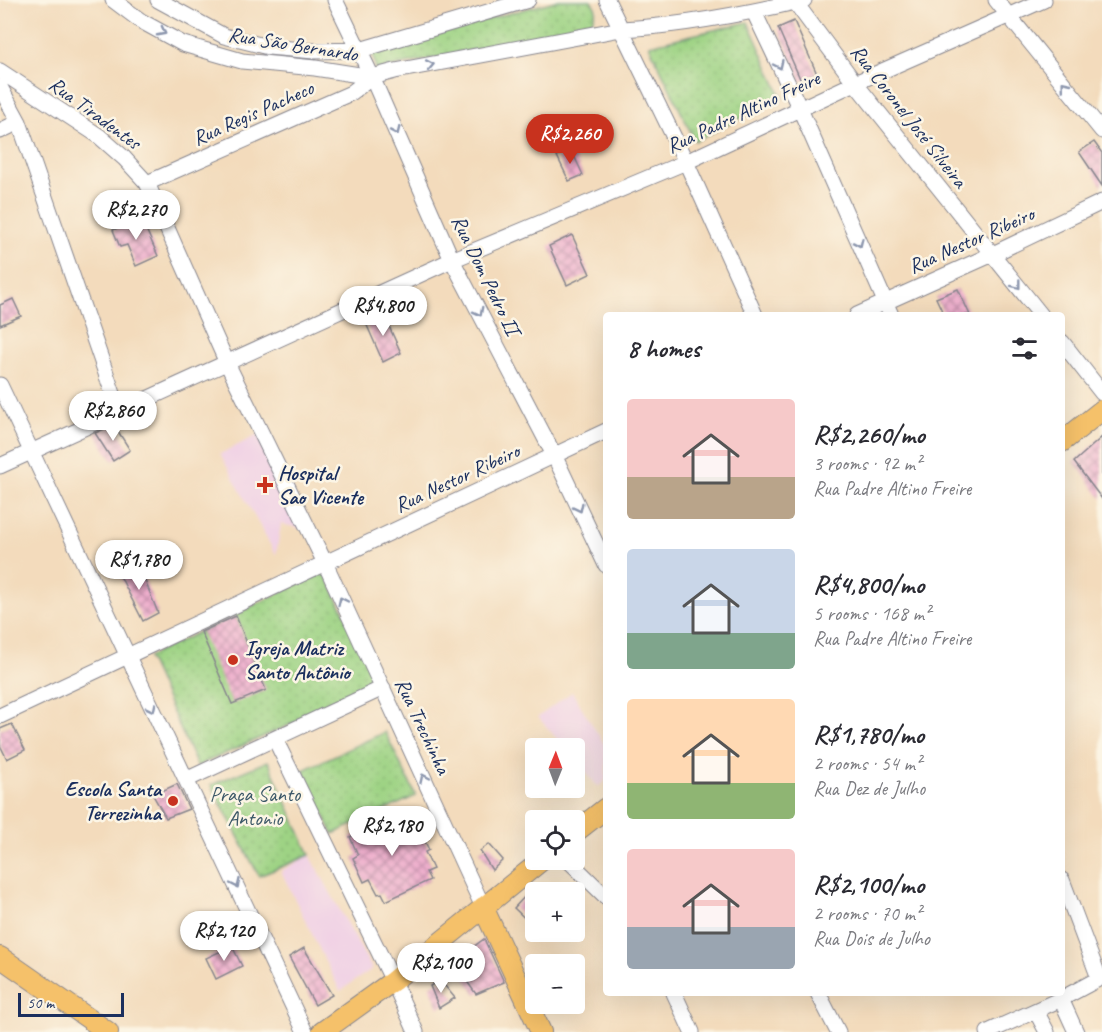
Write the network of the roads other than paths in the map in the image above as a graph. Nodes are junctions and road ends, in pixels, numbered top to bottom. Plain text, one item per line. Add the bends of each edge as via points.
1 (158, 0) edge
2 (335, 0) edge
3 (528, 0) edge
4 (607, 0) edge
5 (996, 0) edge
6 (1044, 0) edge
7 (117, 1) edge
8 (800, 1) edge
9 (754, 12) junction
10 (1009, 16) junction
11 (621, 29) junction
12 (360, 50) junction
13 (0, 71) edge
14 (372, 77) junction
15 (855, 83) junction
16 (0, 87) edge
17 (800, 109) junction
18 (19, 122) junction
19 (0, 131) edge
20 (1102, 131) edge
21 (686, 162) junction
22 (147, 183) junction
23 (1102, 202) edge
24 (993, 254) junction
25 (452, 260) junction
26 (888, 308) edge
27 (754, 312) edge
28 (870, 312) edge
29 (1039, 312) edge
30 (1065, 346) edge
31 (227, 363) junction
32 (0, 385) edge
33 (1102, 393) edge
34 (1102, 410) edge
35 (119, 411) junction
36 (603, 432) edge
37 (1065, 440) edge
38 (32, 452) junction
39 (554, 455) junction
40 (0, 466) edge
41 (603, 559) edge
42 (325, 563) junction
43 (126, 656) junction
44 (383, 688) junction
45 (0, 716) edge
46 (275, 738) junction
47 (188, 779) junction
48 (603, 810) edge
49 (585, 824) edge
50 (529, 870) edge
51 (578, 870) edge
52 (1065, 887) edge
53 (603, 894) edge
54 (483, 907) junction
55 (0, 957) edge
56 (1101, 978) edge
57 (393, 981) junction
58 (675, 996) edge
59 (820, 996) edge
60 (1061, 999) junction
61 (1036, 1011) junction
62 (108, 1032) edge
63 (305, 1032) edge
64 (322, 1032) edge
65 (416, 1032) edge
66 (541, 1032) edge
67 (692, 1032) edge
68 (838, 1032) edge
69 (988, 1032) edge
70 (1047, 1032) edge
71 (1076, 1032) edge

1 - 12 street via 224,36 268,47
2 - 12 street, Rua Dom Pedro II
3 - 12 street
4 - 11 street
5 - 10 street
6 - 10 street, Rua Padre Altino Freire
7 -> 14 street, Rua São Bernardo via 141,21 193,47 242,61
8 - 9 street
8 - 15 street, Rua Coronel José Silveira
9 - 11 street via 653,28
9 -> 17 street
10 - 15 street, Rua Padre Altino Freire
20 -> 10 street
14 -> 11 street
11 - 21 street
12 - 14 street, Rua Dom Pedro II
13 - 22 street, Rua Tiradentes via 99,136
14 - 22 street, Rua Regis Pacheco via 351,93
14 -> 25 street, Rua Dom Pedro II
15 - 17 street, Rua Padre Altino Freire
15 - 24 street, Rua Coronel José Silveira
16 - 18 street
17 - 21 street, Rua Padre Altino Freire
17 -> 26 street
18 - 19 street
18 - 35 street
21 - 25 street, Rua Padre Altino Freire
21 - 27 street
22 - 31 street, Rua Tiradentes
23 - 24 street, Rua Nestor Ribeiro
24 - 26 street, Rua Nestor Ribeiro
24 -> 29 street, Rua Coronel José Silveira
25 - 31 street, Rua Padre Altino Freire
25 -> 39 street, Rua Dom Pedro II
26 - 28 street, Rua Nestor Ribeiro
30 - 33 street
31 - 35 street, Rua Padre Altino Freire
31 - 42 street, Rua Trechinha
32 - 38 street
34 - 37 main road
35 - 38 street, Rua Padre Altino Freire
36 - 39 street, Rua Nestor Ribeiro
38 - 40 street, Rua Padre Altino Freire
38 - 43 street
39 -> 41 street, Rua Dom Pedro II
39 - 42 street, Rua Nestor Ribeiro
42 - 43 street, Rua Nestor Ribeiro
44 -> 42 street, Rua Trechinha
43 - 45 street, Rua Nestor Ribeiro
43 -> 47 street
44 - 46 street
54 -> 44 street, Rua Trechinha
46 - 47 street
46 - 57 street
47 -> 63 street
48 - 49 main road
50 - 54 main road
51 - 53 street
52 - 56 street
54 - 57 main road
54 - 66 main road
55 - 62 main road
56 - 60 street
57 - 64 main road
57 - 65 street
58 - 67 street
59 - 68 street
60 - 61 street
60 - 71 street
61 - 69 street
61 - 70 street

